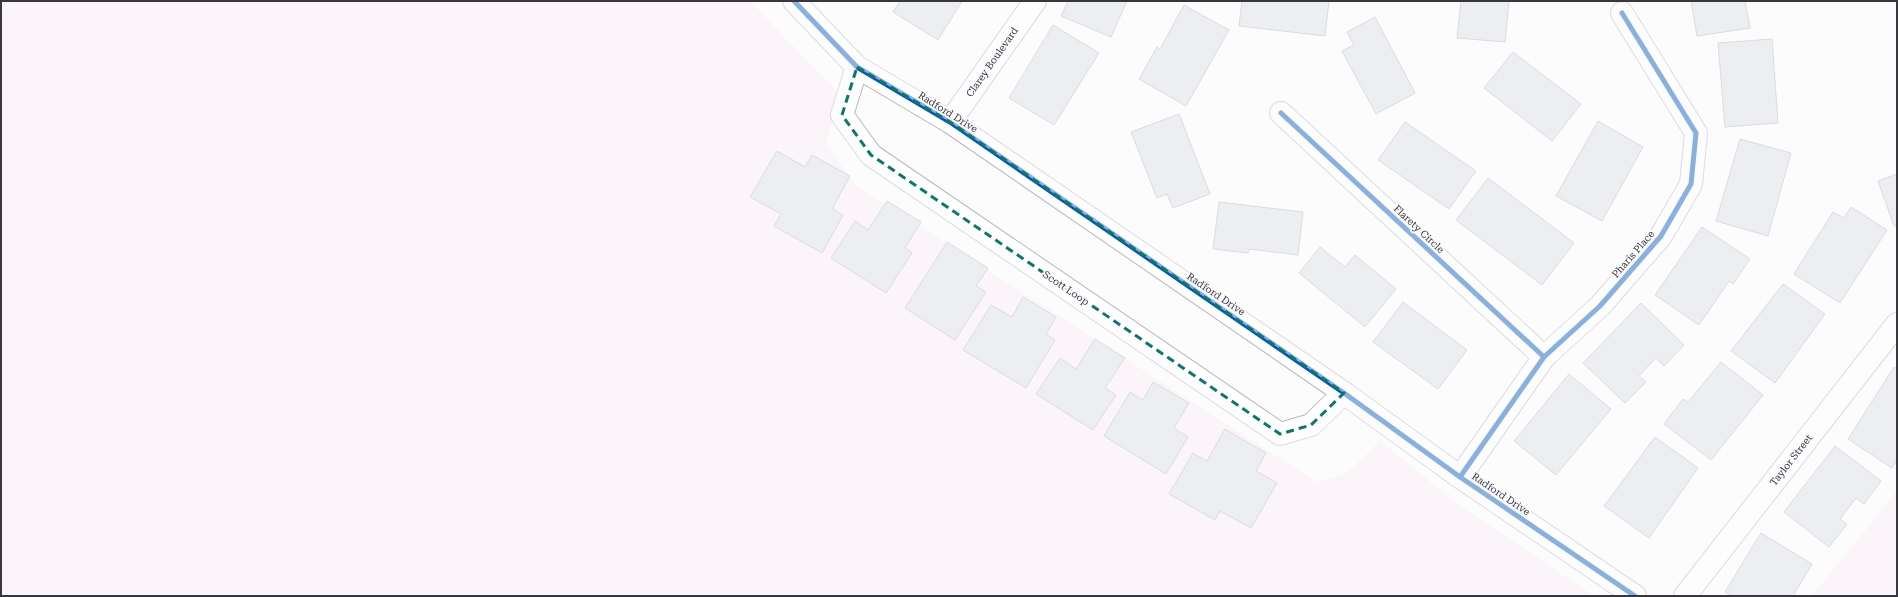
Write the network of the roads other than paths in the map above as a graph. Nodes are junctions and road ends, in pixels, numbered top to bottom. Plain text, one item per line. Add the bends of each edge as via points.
1 (794, 1) edge
2 (1035, 1) edge
3 (1622, 13) dead end
4 (857, 67) junction
5 (1281, 113) dead end
6 (950, 122) junction
7 (1897, 324) edge
8 (1544, 357) junction
9 (1344, 393) junction
10 (1460, 478) junction
11 (1635, 596) edge
12 (1685, 596) edge

1 - 4 street, Radford Drive
2 - 6 street, Clarey Boulevard
3 - 8 street, Pharis Place via 1696,132 1691,184 1661,236 1600,306
4 - 6 street, Radford Drive
4 - 9 street, Scott Loop via 842,115 871,156 1280,434 1310,425
5 - 8 street, Flarety Circle
6 - 9 street, Radford Drive
7 - 12 street, Taylor Street
8 - 10 street, Pharis Place
9 - 10 street, Radford Drive
10 - 11 street, Radford Drive

